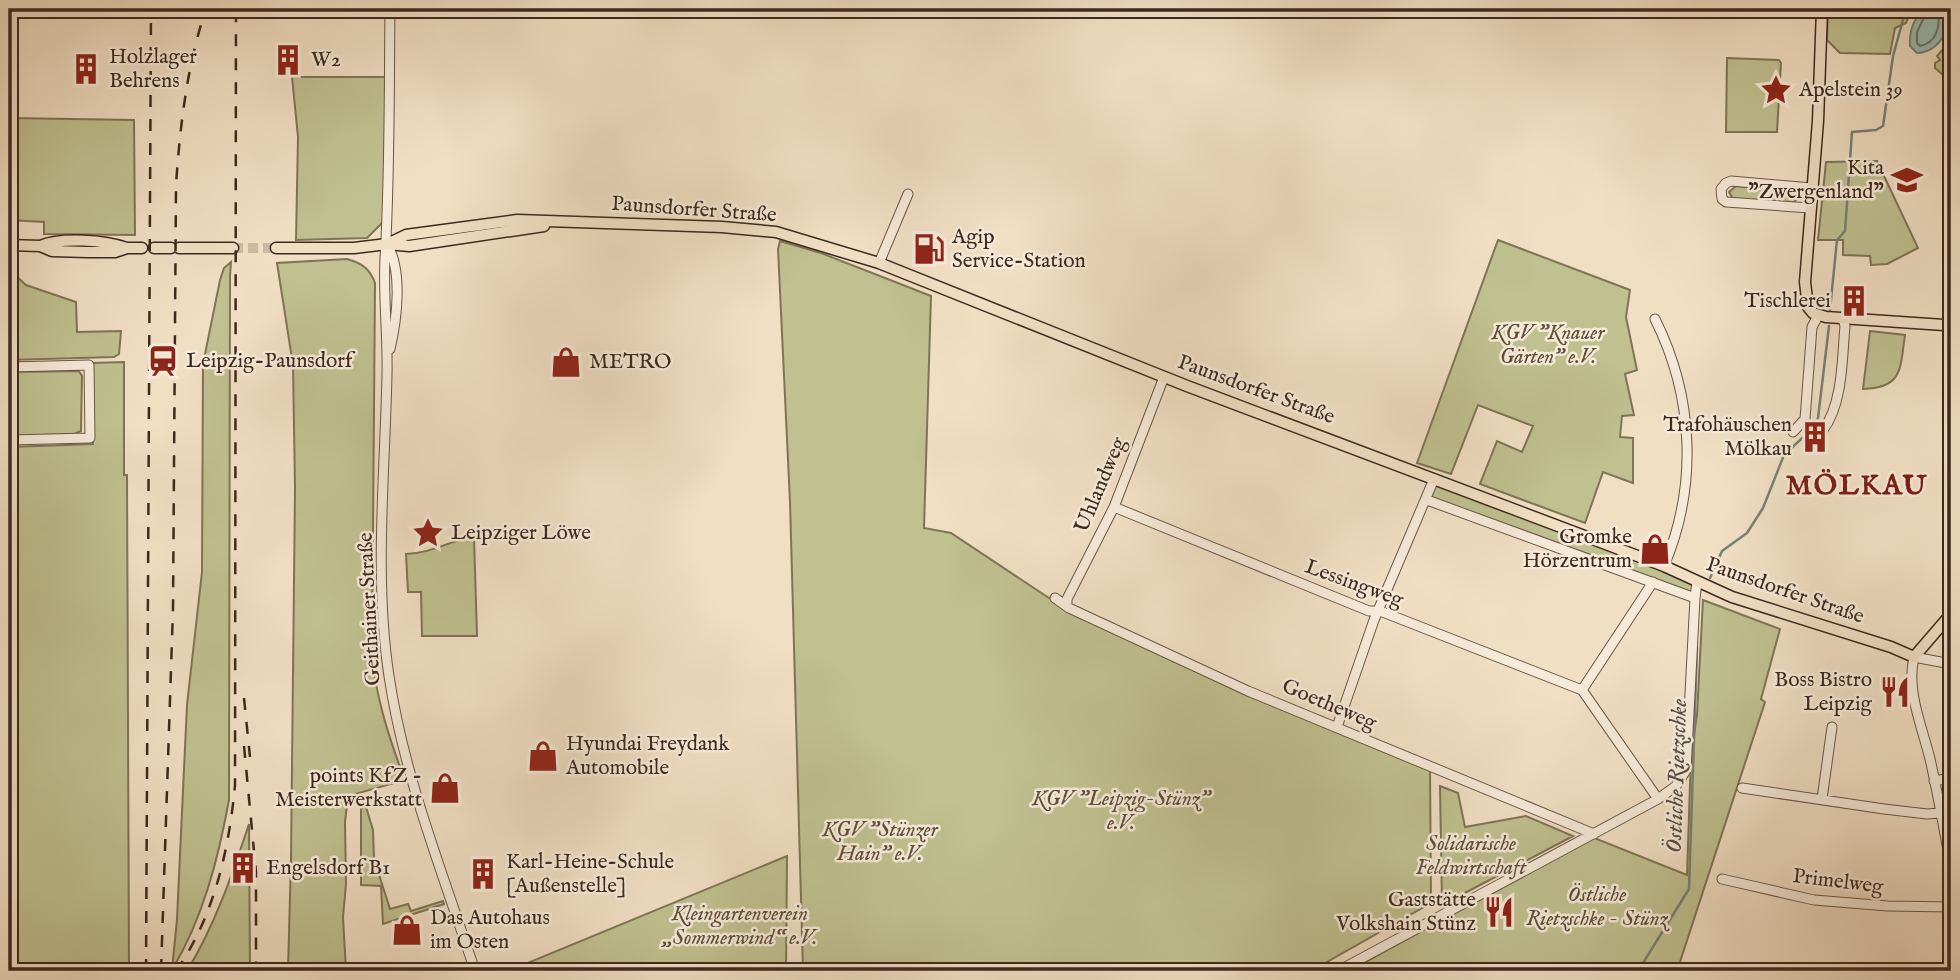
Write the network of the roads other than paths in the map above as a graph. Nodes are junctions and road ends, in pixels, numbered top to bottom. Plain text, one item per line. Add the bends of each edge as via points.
1 (390, 9) edge
2 (1822, 9) edge
3 (1812, 188) junction
4 (908, 194) dead end
5 (1810, 208) junction
6 (387, 244) junction
7 (9, 245) edge
8 (142, 248) dead end
9 (154, 248) dead end
10 (233, 248) tunnel mouth
11 (276, 248) tunnel mouth
12 (1948, 248) dead end
13 (878, 263) junction
14 (1951, 263) edge
15 (1830, 317) junction
16 (1655, 319) dead end
17 (1951, 328) edge
18 (9, 367) edge
19 (1164, 377) junction
20 (1823, 430) dead end
21 (1793, 432) dead end
22 (9, 440) edge
23 (1434, 479) junction
24 (1427, 500) junction
25 (1114, 507) junction
26 (1664, 566) junction
27 (1653, 582) junction
28 (1698, 582) junction
29 (1055, 598) dead end
30 (1695, 598) junction
31 (1067, 605) junction
32 (1380, 611) junction
33 (1951, 614) edge
34 (1914, 657) junction
35 (1951, 664) edge
36 (1583, 690) junction
37 (1337, 727) junction
38 (1832, 727) dead end
39 (1951, 778) edge
40 (1934, 781) junction
41 (1742, 788) dead end
42 (1658, 799) junction
43 (1822, 799) junction
44 (1940, 813) junction
45 (1594, 834) junction
46 (1951, 866) edge
47 (1722, 879) dead end
48 (1951, 907) edge
49 (475, 971) edge
50 (1338, 971) edge

1 - 6 street, Geithainer Straße
2 - 3 main road
3 - 5 main road
3 - 5 street via 1731,181 1721,189 1726,202
4 - 13 street
5 - 15 main road via 1806,299 1808,307
6 - 11 main road, Paunsdorfer Straße
6 - 13 main road, Paunsdorfer Straße via 409,246 571,222 759,229
6 - 49 street, Geithainer Straße via 396,262 395,323 388,358 383,572 389,673 413,783
7 - 8 main road via 88,242
9 - 10 main road
12 - 14 street
13 - 19 main road, Paunsdorfer Straße
15 - 17 main road
15 - 20 street via 1845,326 1838,393
15 - 21 street via 1812,327 1805,419
16 - 26 street via 1684,402 1687,440 1681,514
18 - 22 street via 89,365 90,438
19 - 23 main road, Paunsdorfer Straße
19 - 25 street, Uhlandweg
23 - 24 street
23 - 26 main road, Paunsdorfer Straße
24 - 27 street, Paunsdorfer Straße
24 - 32 street
25 - 31 street, Uhlandweg
25 - 32 street, Lessingweg via 1369,611
26 - 28 main road, Paunsdorfer Straße
27 - 30 street, Paunsdorfer Straße
27 - 36 street
28 - 30 street
28 - 34 main road, Paunsdorfer Straße
29 - 31 street, Goetheweg
30 - 42 street via 1686,770 1676,786
31 - 37 street, Goetheweg via 1185,663
32 - 36 street, Lessingweg
32 - 37 street
33 - 34 main road
34 - 35 street
34 - 40 street via 1912,686
36 - 42 street
37 - 45 street, Goetheweg
38 - 43 street
39 - 40 street
40 - 44 street
41 - 43 street
42 - 45 street
43 - 44 street
44 - 46 street
45 - 50 street
47 - 48 street, Primelweg via 1814,900

